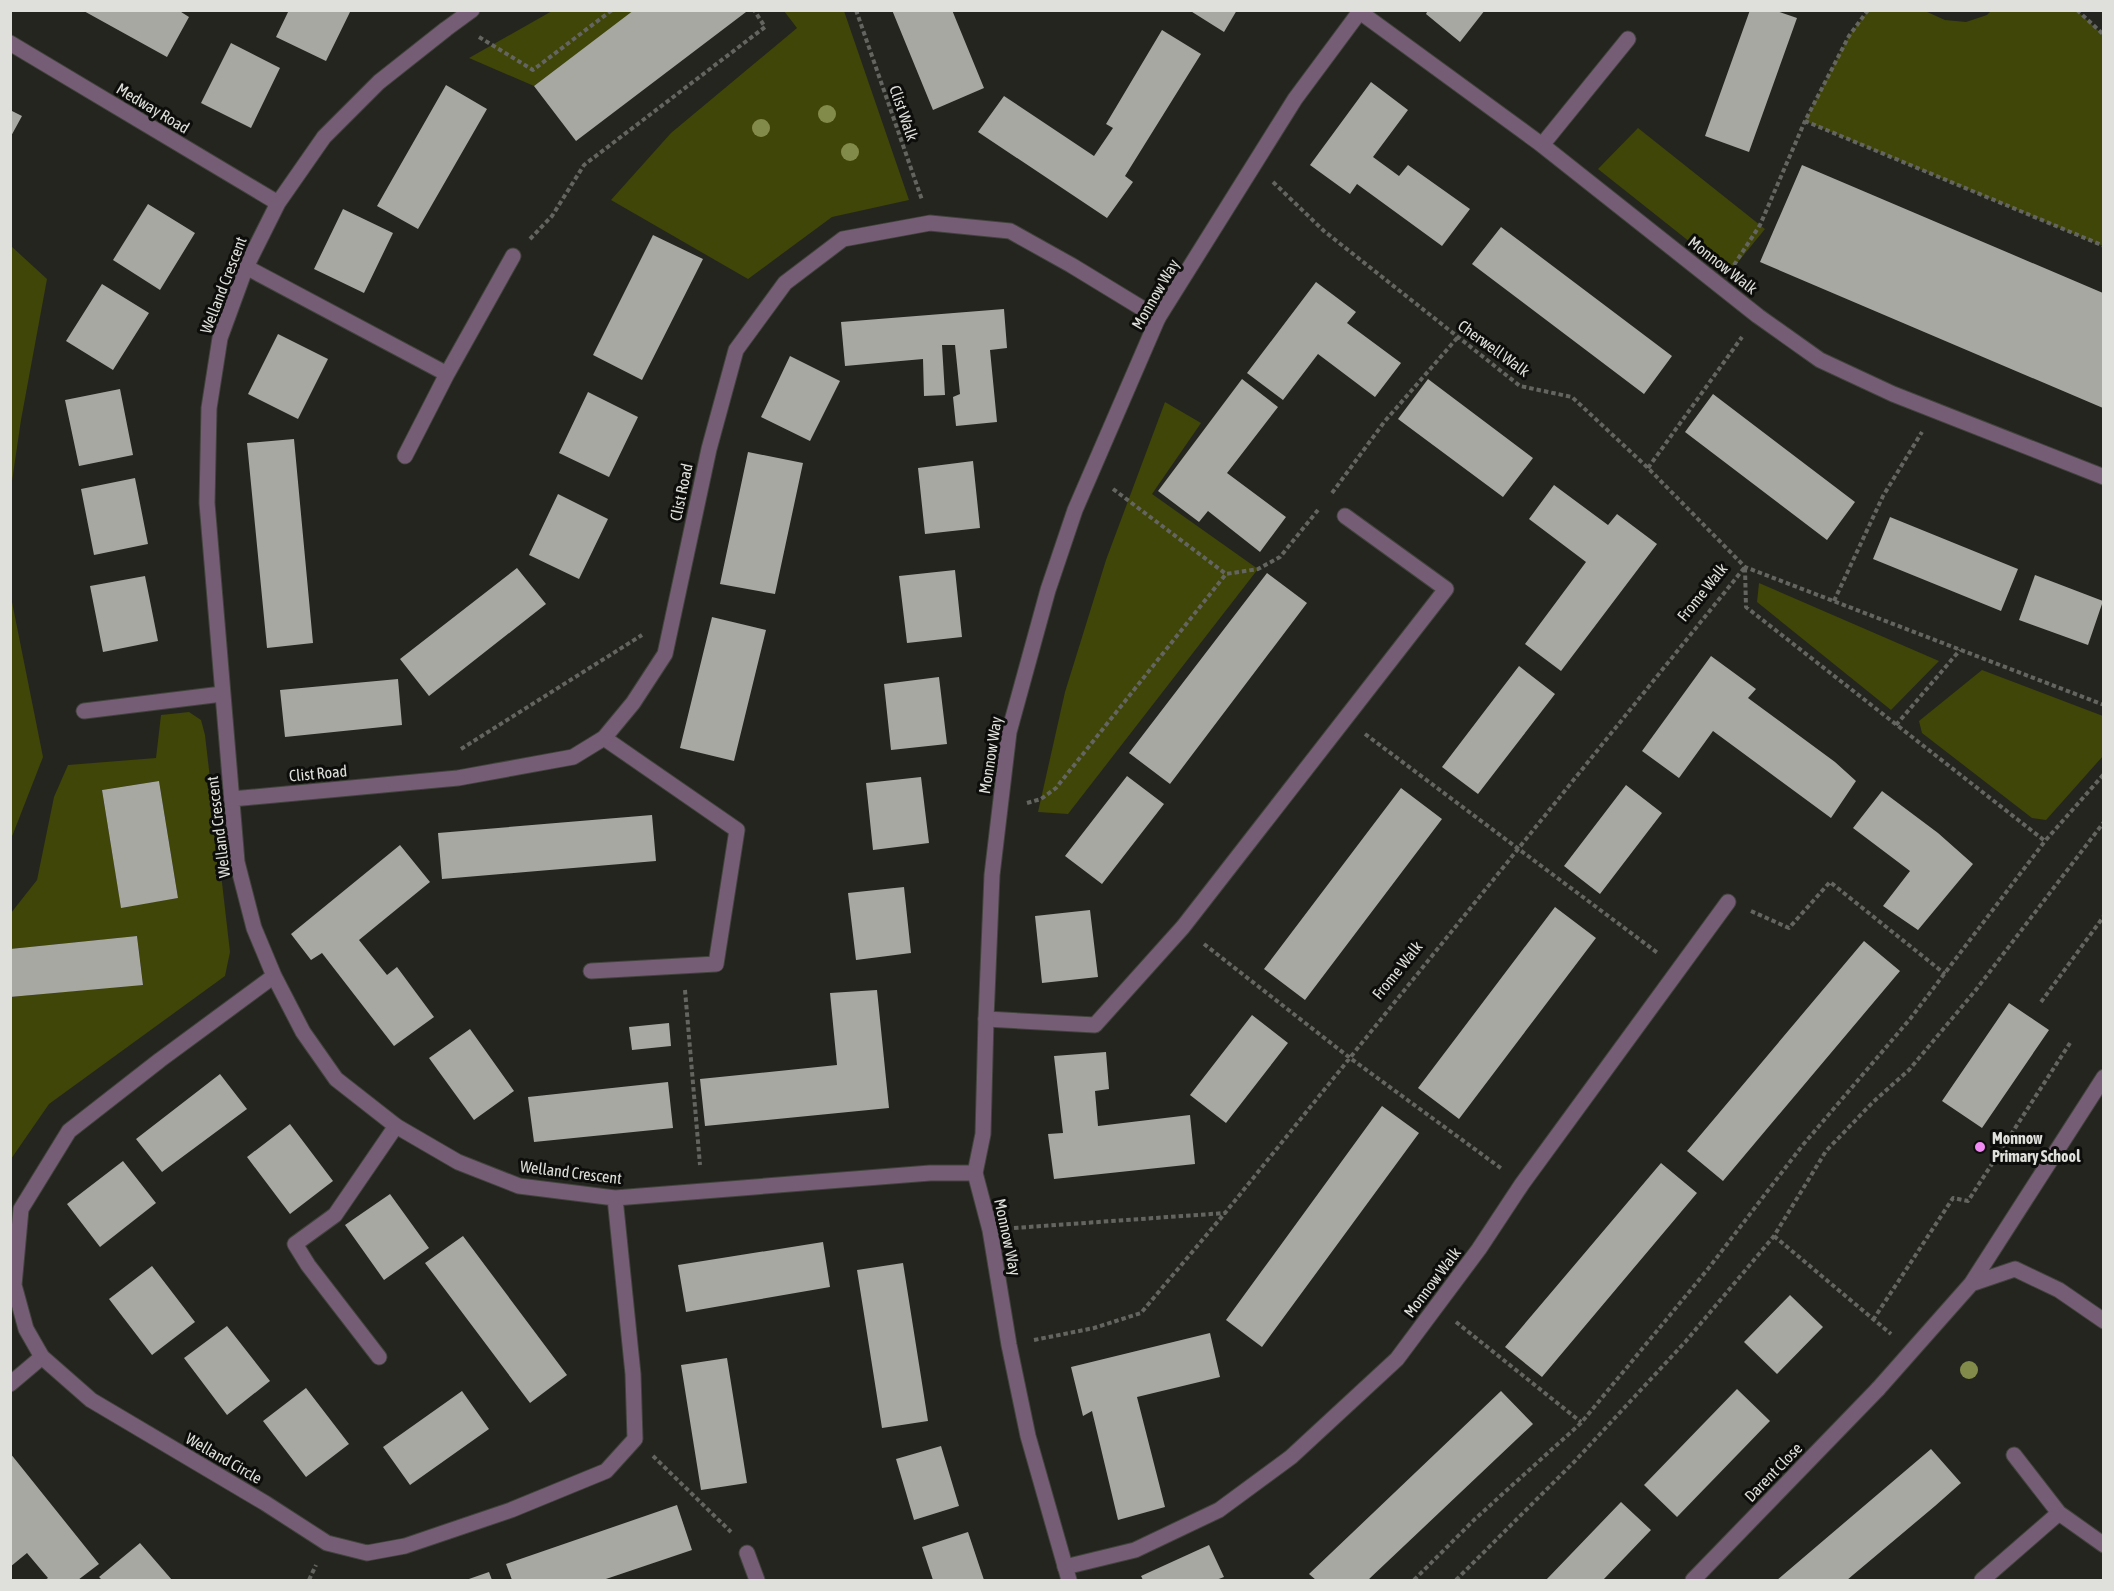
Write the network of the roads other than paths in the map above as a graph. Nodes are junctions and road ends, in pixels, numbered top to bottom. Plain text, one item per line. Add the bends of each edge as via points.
1 (472, 10) edge
2 (1361, 11) edge
3 (1628, 39) dead end
4 (10, 43) edge
5 (1542, 145) junction
6 (278, 203) junction
7 (513, 256) road end
8 (246, 267) junction
9 (1158, 318) junction
10 (447, 374) junction
11 (405, 456) dead end
12 (2103, 477) edge
13 (1346, 516) dead end
14 (222, 693) junction
15 (84, 711) dead end
16 (604, 738) junction
17 (232, 799) junction
18 (1728, 902) road end
19 (591, 971) dead end
20 (274, 976) junction
21 (986, 1019) junction
22 (2103, 1077) edge
23 (396, 1126) junction
24 (975, 1173) junction
25 (615, 1198) junction
26 (1971, 1284) junction
27 (2103, 1321) edge
28 (42, 1357) junction
29 (379, 1357) dead end
30 (10, 1384) edge
31 (2014, 1455) dead end
32 (2059, 1513) junction
33 (2103, 1545) edge
34 (747, 1553) road end
35 (1067, 1574) edge
36 (757, 1581) edge
37 (1693, 1581) edge
38 (1982, 1581) edge

1 - 6 street, Welland Crescent via 379,82 324,137
2 - 5 street, Monnow Walk
2 - 9 street, Monnow Way via 1295,99
3 - 5 street
4 - 6 street, Medway Road
5 - 12 street, Monnow Walk via 1758,316 1820,360
6 - 8 street, Welland Crescent
7 - 10 street
8 - 10 street
8 - 14 street, Welland Crescent via 220,338 209,408 207,503
9 - 16 street, Clist Road via 1010,231 930,222 843,239 785,283 736,350 709,449 665,654
9 - 21 street, Monnow Way via 1075,510 1009,732 993,875
10 - 11 street
13 - 21 street via 1446,589 1183,927 1095,1025
14 - 15 street
14 - 17 street, Welland Crescent
16 - 17 street, Clist Road via 573,757 458,778
16 - 19 street via 737,830 716,964
17 - 20 street, Welland Crescent via 237,862 254,928
18 - 35 street, Monnow Walk via 1397,1359 1291,1457 1219,1510 1135,1550
20 - 23 street, Welland Crescent via 303,1032 336,1079
20 - 28 street, Welland Circle via 69,1131 21,1209 14,1285 26,1329
21 - 24 street, Monnow Way via 983,1134
22 - 26 street, Darent Close
23 - 25 street, Welland Crescent via 458,1162 519,1186
23 - 29 street via 334,1215 295,1244
24 - 25 street, Welland Crescent via 930,1173
24 - 35 street, Monnow Way via 990,1230 1028,1436
25 - 28 street, Welland Circle via 633,1374 634,1439 606,1471 416,1543 367,1553 327,1543 91,1400
26 - 27 street via 2014,1269 2059,1290
26 - 37 street, Darent Close via 1878,1389
28 - 30 street
31 - 32 street
32 - 33 street
32 - 38 street
34 - 36 street

